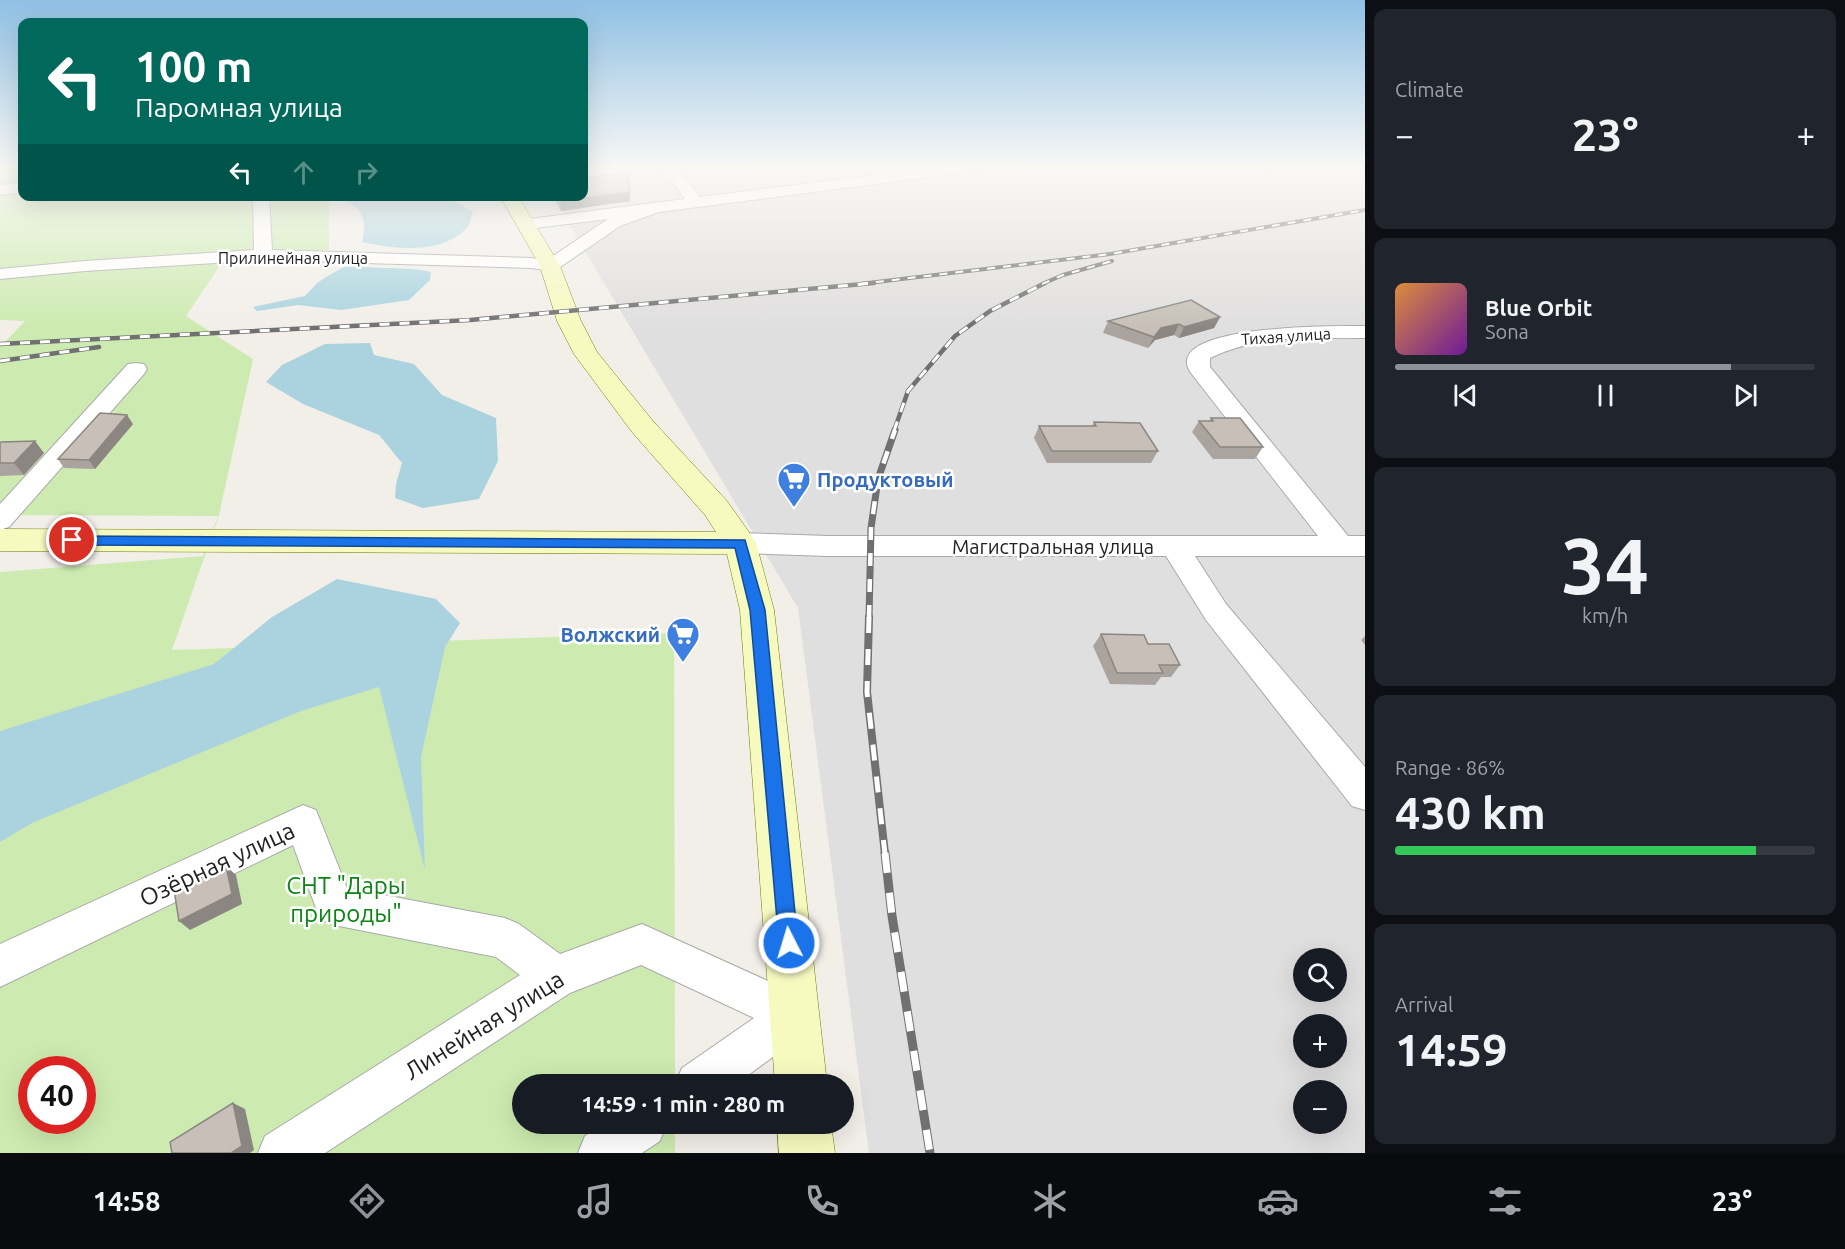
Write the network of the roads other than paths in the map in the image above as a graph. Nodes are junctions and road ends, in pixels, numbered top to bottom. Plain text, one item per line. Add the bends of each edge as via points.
1 (262, 221) edge
2 (525, 221) edge
3 (551, 221) edge
4 (618, 221) edge
5 (527, 224) junction
6 (263, 255) junction
7 (0, 274) edge
8 (554, 274) junction
9 (1365, 332) edge
10 (135, 369) dead end
11 (0, 521) edge
12 (0, 540) edge
13 (740, 543) junction
14 (1174, 546) junction
15 (1353, 546) edge
16 (1365, 794) edge
17 (0, 966) edge
18 (556, 976) junction
19 (795, 1015) junction
20 (712, 1074) edge
21 (800, 1074) edge
22 (629, 1134) edge
23 (805, 1134) edge
24 (282, 1153) edge
25 (602, 1153) edge
26 (807, 1153) edge

1 - 6 street
2 - 5 street
3 - 5 street
4 - 8 street via 592,235
5 - 8 street
6 - 7 street, Прилинейная улица
6 - 8 street, Прилинейная улица via 531,263
8 - 13 street via 569,321 586,354 642,426 710,501
9 - 15 street, Тихая улица via 1233,340 1200,355 1199,368
10 - 11 street
12 - 13 street
13 - 14 street, Магистральная улица
13 - 19 street via 758,610
14 - 15 street, Магистральная улица
14 - 16 street via 1216,612
17 - 18 street, Озёрная улица via 303,822 334,905 505,938
18 - 19 street, Линейная улица via 642,944
18 - 24 street, Линейная улица
19 - 20 street
19 - 21 street
22 - 25 street
23 - 26 street

